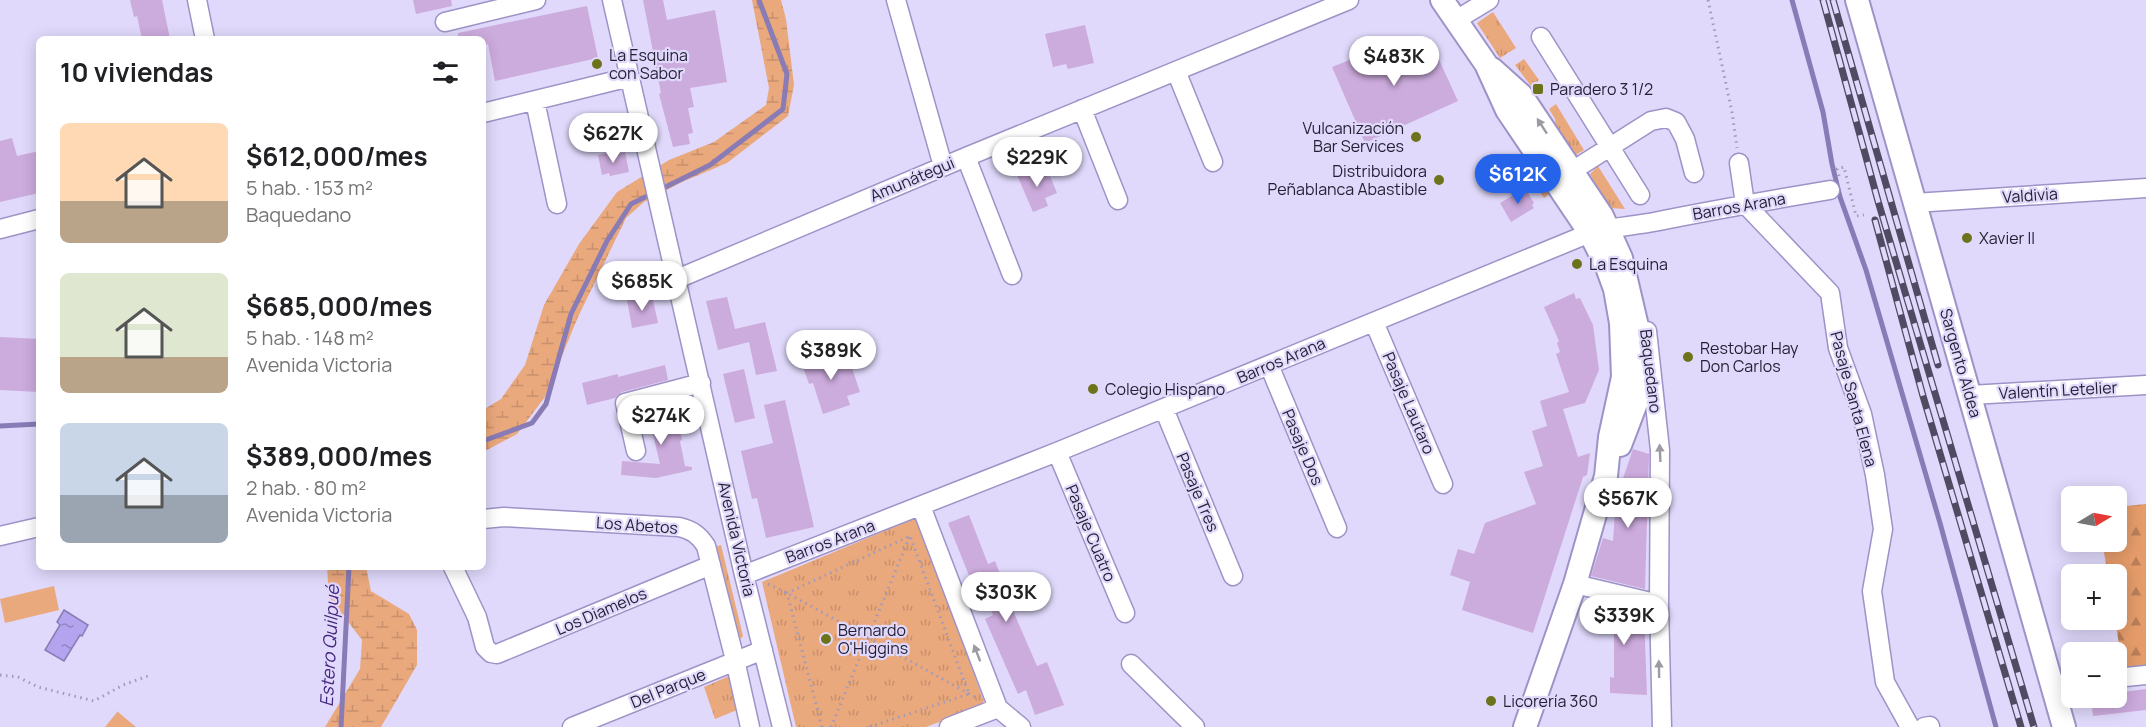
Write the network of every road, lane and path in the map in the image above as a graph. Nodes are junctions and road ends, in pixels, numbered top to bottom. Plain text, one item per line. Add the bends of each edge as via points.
1 (196, 0) edge
2 (536, 0) edge
3 (612, 0) edge
4 (896, 0) edge
5 (1348, 0) edge
6 (1442, 0) edge
7 (1489, 0) edge
8 (1708, 0) edge
9 (1857, 0) edge
10 (1456, 20) junction
11 (445, 22) dead end
12 (205, 36) edge
13 (1541, 37) dead end
14 (1486, 64) junction
15 (1176, 71) junction
16 (630, 77) junction
17 (534, 101) junction
18 (1082, 109) junction
19 (486, 112) edge
20 (1610, 146) junction
21 (966, 157) junction
22 (1213, 162) dead end
23 (1739, 163) joint
24 (943, 166) junction
25 (1572, 171) junction
26 (1694, 173) dead end
27 (2146, 188) edge
28 (1830, 190) dead end
29 (1640, 195) dead end
30 (1118, 200) dead end
31 (1914, 203) junction
32 (557, 204) dead end
33 (1745, 204) junction
34 (36, 220) edge
35 (0, 229) edge
36 (1599, 231) junction
37 (1621, 258) junction
38 (1012, 275) dead end
39 (677, 279) junction
40 (1374, 322) junction
41 (1269, 365) junction
42 (701, 383) junction
43 (2146, 386) edge
44 (1970, 395) junction
45 (1164, 409) junction
46 (636, 452) dead end
47 (1057, 452) junction
48 (1606, 476) junction
49 (1443, 483) dead end
50 (921, 506) junction
51 (486, 519) edge
52 (36, 528) edge
53 (1338, 528) dead end
54 (0, 536) edge
55 (910, 536) junction
56 (711, 565) junction
57 (454, 570) edge
58 (744, 574) junction
59 (1233, 576) dead end
60 (1575, 584) junction
61 (787, 593) junction
62 (1659, 604) junction
63 (1125, 613) dead end
64 (868, 639) junction
65 (763, 651) junction
66 (735, 660) junction
67 (1131, 664) dead end
68 (0, 675) edge
69 (151, 675) dead end
70 (2146, 675) edge
71 (2127, 677) edge
72 (2061, 681) edge
73 (969, 694) junction
74 (998, 708) junction
75 (2063, 708) edge
76 (573, 727) edge
77 (750, 727) edge
78 (782, 727) edge
79 (822, 727) edge
80 (831, 727) edge
81 (869, 727) edge
82 (949, 727) edge
83 (1021, 727) edge
84 (1195, 727) edge
85 (1525, 727) edge
86 (1662, 727) edge
87 (1910, 727) edge
88 (2064, 727) edge

1 - 12 street
2 - 11 street
3 - 16 street, Avenida Victoria
4 - 24 street
5 - 15 street, Amunátegui
6 - 10 main road, Baquedano
7 - 10 street
8 - 23 path
9 - 31 main road, Sargento Aldea
10 - 14 main road, Baquedano
13 - 20 street
25 -> 14 main road, Baquedano via 1521,95
14 - 36 main road, Baquedano via 1507,110
15 - 18 street, Amunátegui
15 - 22 street
16 - 17 street
16 - 39 street, Avenida Victoria
17 - 19 street
17 - 32 street
18 - 21 street, Amunátegui
18 - 30 street
20 - 25 street
20 - 26 street via 1651,121 1666,118 1676,122 1685,139
20 - 29 street
21 - 24 street, Amunátegui
21 - 38 street
23 - 33 street
24 - 39 street, Amunátegui
25 - 36 main road, Baquedano
27 - 31 street, Valdivia
28 - 33 street, Barros Arana
31 - 44 main road, Sargento Aldea
33 - 36 street, Barros Arana
33 - 87 street, Pasaje Santa Elena via 1830,293 1838,348 1862,414 1883,529 1872,591 1885,682
34 - 35 street
36 - 37 main road, Baquedano
36 - 40 street, Barros Arana
36 - 48 main road via 1615,289 1624,359
37 - 48 main road via 1639,335 1639,379 1636,403
62 -> 37 street, Baquedano via 1660,450 1653,378 1641,303
39 - 42 street, Avenida Victoria
40 - 41 street, Barros Arana
40 - 49 street, Pasaje Lautaro
41 - 45 street, Barros Arana
41 - 53 street, Pasaje Dos
42 - 46 street via 625,403
42 - 58 street, Avenida Victoria
43 - 44 street, Valentín Letelier
44 - 72 main road, Sargento Aldea
45 - 47 street, Barros Arana
45 - 59 street, Pasaje Tres
47 - 50 street, Barros Arana
47 - 63 street, Pasaje Cuatro
48 - 60 main road
50 - 58 street, Barros Arana
74 -> 50 street
51 - 56 street, Los Abetos via 689,529 706,546
52 - 54 street
55 - 61 path
55 - 64 path
55 - 73 path
56 - 57 street, Los Diamelos via 502,653 491,653 484,647 477,617
56 - 66 street, Los Abetos
58 - 61 path
58 - 65 street, Avenida Victoria
60 - 62 street
60 - 85 main road
61 - 64 path
61 - 79 path
86 -> 62 street, Baquedano
64 - 73 path
64 - 80 path
65 - 66 street, Del Parque
65 - 78 street, Avenida Victoria
66 - 76 street, Del Parque
66 - 77 street, Los Abetos
67 - 84 street
68 - 69 path via 94,700
70 - 71 street
73 - 74 path
73 - 81 path
74 - 82 street
74 - 83 street
75 - 88 main road, Sargento Aldea

